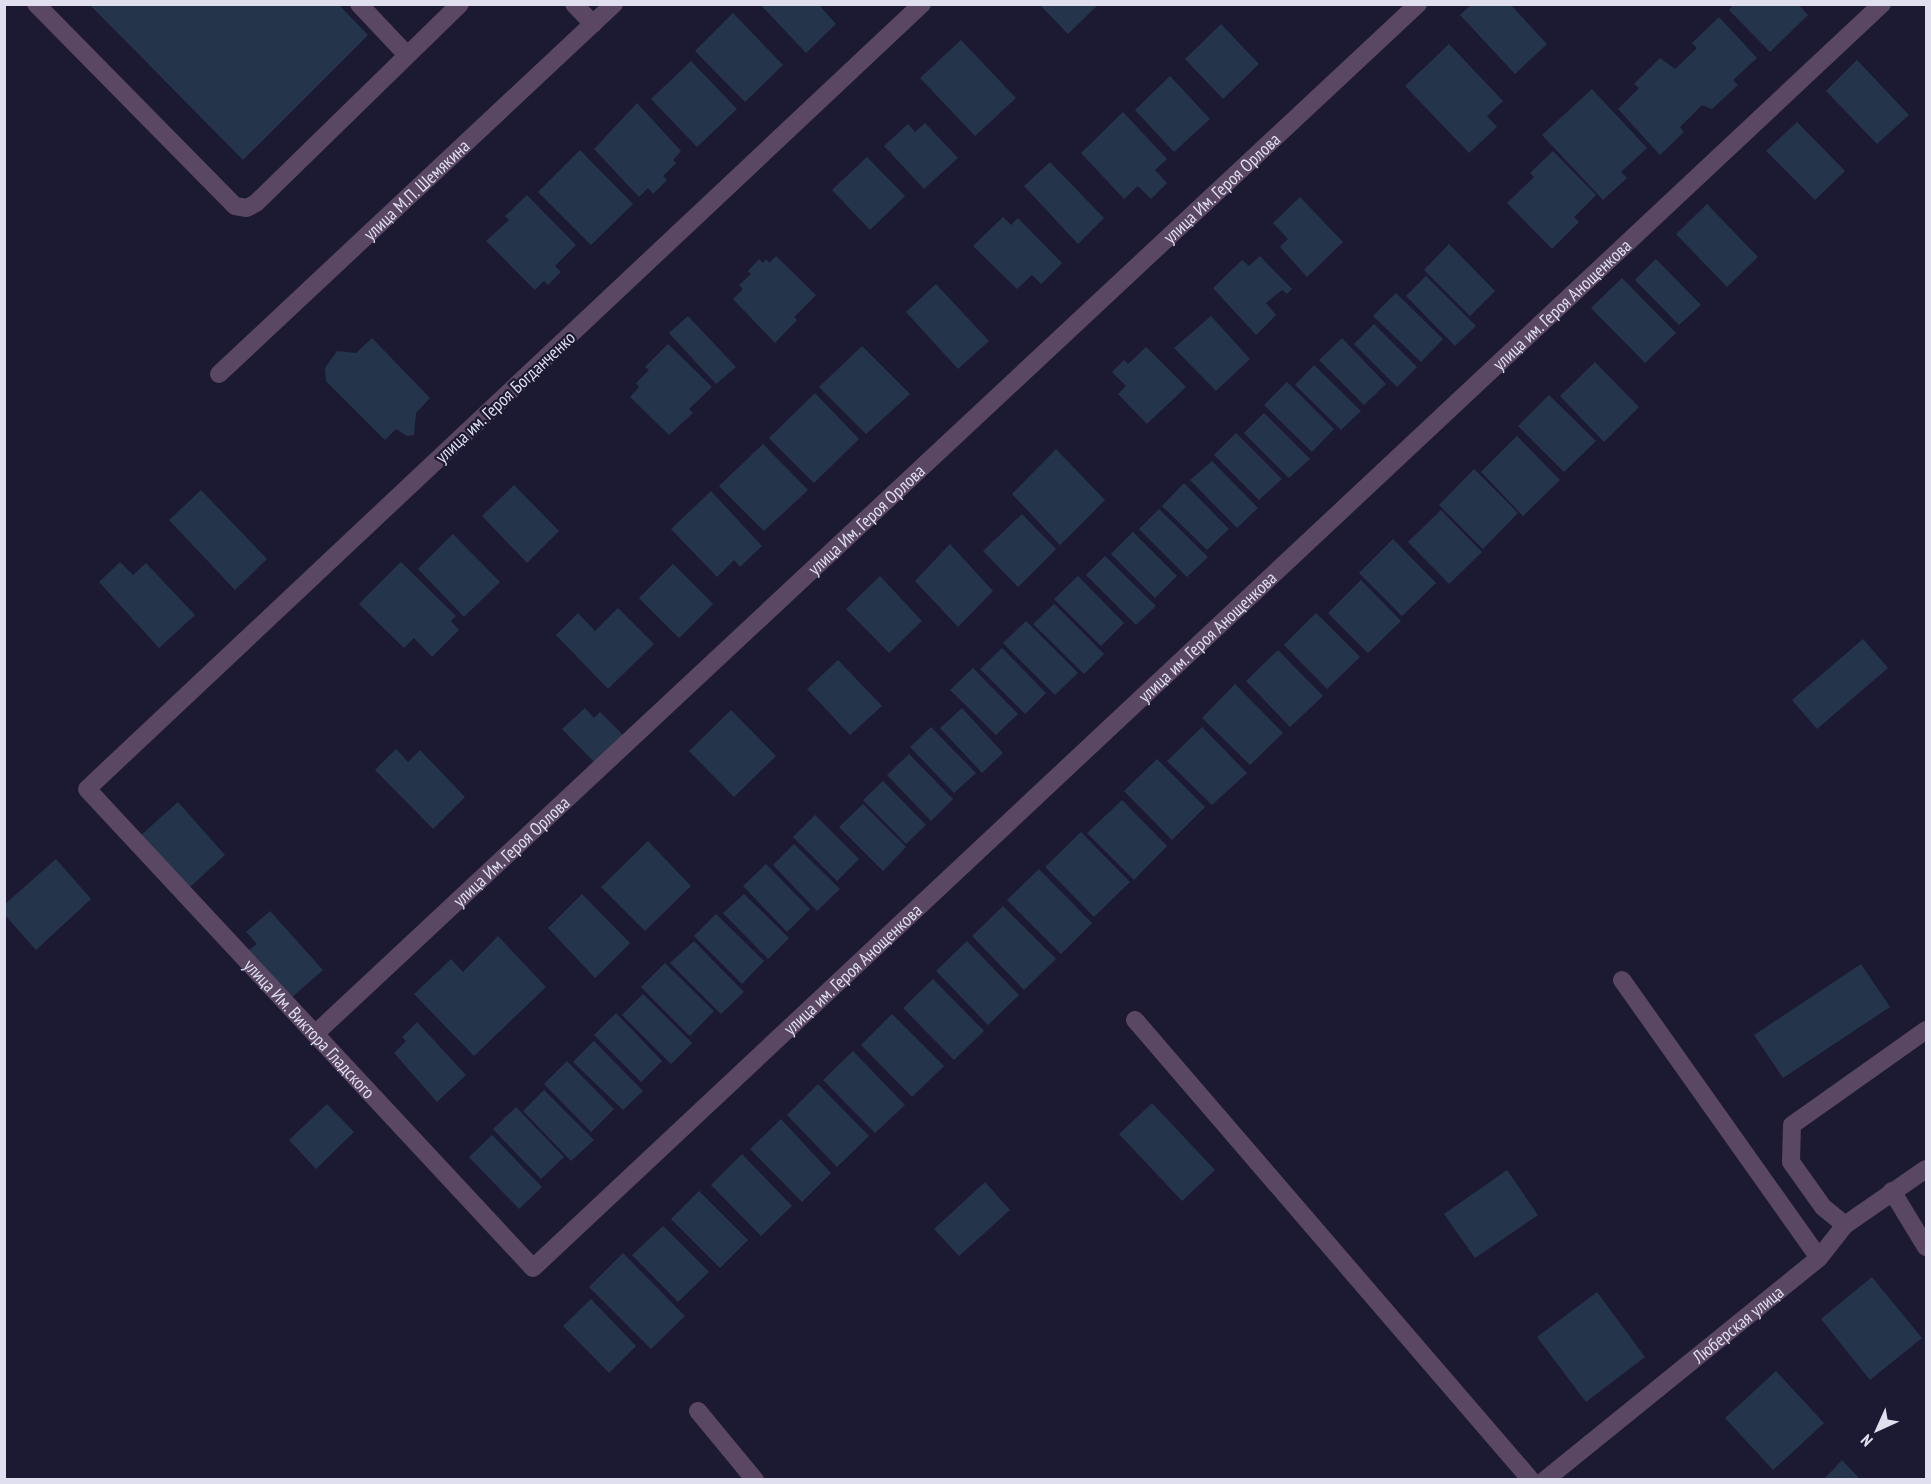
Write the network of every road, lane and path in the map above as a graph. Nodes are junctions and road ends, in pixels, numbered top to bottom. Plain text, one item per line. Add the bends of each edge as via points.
1 (36, 4) edge
2 (359, 4) edge
3 (459, 4) edge
4 (574, 4) edge
5 (614, 4) edge
6 (922, 4) edge
7 (1418, 4) edge
8 (1882, 4) edge
9 (592, 24) junction
10 (407, 55) junction
11 (219, 374) dead end
12 (87, 789) joint
13 (1622, 980) dead end
14 (1135, 1020) dead end
15 (1926, 1030) edge
16 (315, 1034) junction
17 (1926, 1169) edge
18 (1892, 1191) junction
19 (1845, 1225) junction
20 (1926, 1248) edge
21 (1819, 1258) junction
22 (533, 1268) joint
23 (698, 1411) dead end
24 (755, 1479) edge
25 (1531, 1479) edge
26 (1545, 1479) edge

1 - 10 street via 235,206 247,208
2 - 10 street
3 - 10 street
4 - 9 street
5 - 9 street, улица М.П. Шемякина
6 - 12 street, улица им. Героя Богданченко
7 - 16 street, улица Им. Героя Орлова
8 - 22 street, улица им. Героя Анощенкова
9 - 11 street, улица М.П. Шемякина
12 - 16 street, улица Им. Виктора Гладского
13 - 21 street
14 - 25 street
15 - 19 street via 1792,1125 1791,1162 1823,1206
16 - 22 street, улица Им. Виктора Гладского
17 - 18 street, Люберская улица
18 - 19 street, Люберская улица
18 - 20 street
19 - 21 street, Люберская улица
21 - 26 street, Люберская улица
23 - 24 street

